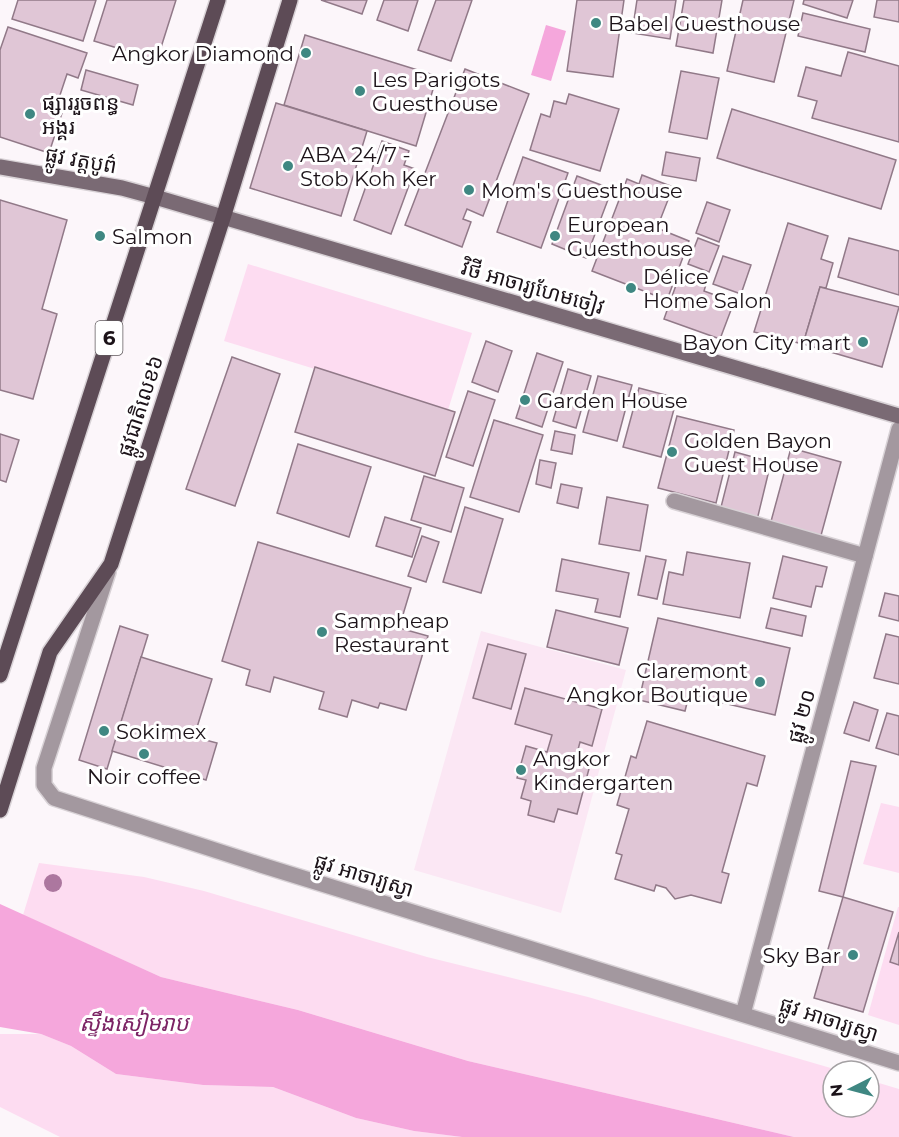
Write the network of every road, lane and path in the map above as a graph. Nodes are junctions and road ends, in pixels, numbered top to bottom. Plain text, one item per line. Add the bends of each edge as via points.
1 (218, 0) edge
2 (290, 0) edge
3 (0, 167) edge
4 (155, 197) junction
5 (223, 218) junction
6 (899, 416) edge
7 (899, 429) edge
8 (674, 501) dead end
9 (865, 556) junction
10 (111, 564) junction
11 (0, 675) edge
12 (0, 810) edge
13 (743, 1014) junction
14 (899, 1063) edge

1 - 4 main road, 6
2 - 5 main road, ផ្លូវជាតិលេខ៦
3 - 4 street, ផ្លូវ វត្តបូព៌
4 - 5 street, វិថី អាចារ្យហែមចៀវ
4 - 11 main road, 6
5 - 6 street, វិថី អាចារ្យហែមចៀវ
5 - 10 main road, ផ្លូវជាតិលេខ៦
7 - 9 street, ផ្លូវ ២០
8 - 9 street
9 - 13 street, ផ្លូវ ២០
10 - 12 main road, ផ្លូវជាតិលេខ៦ via 50,652
10 - 13 street, ផ្លូវ អាចារ្យស្វា via 44,768 45,785 54,798
13 - 14 street, ផ្លូវ អាចារ្យស្វា

